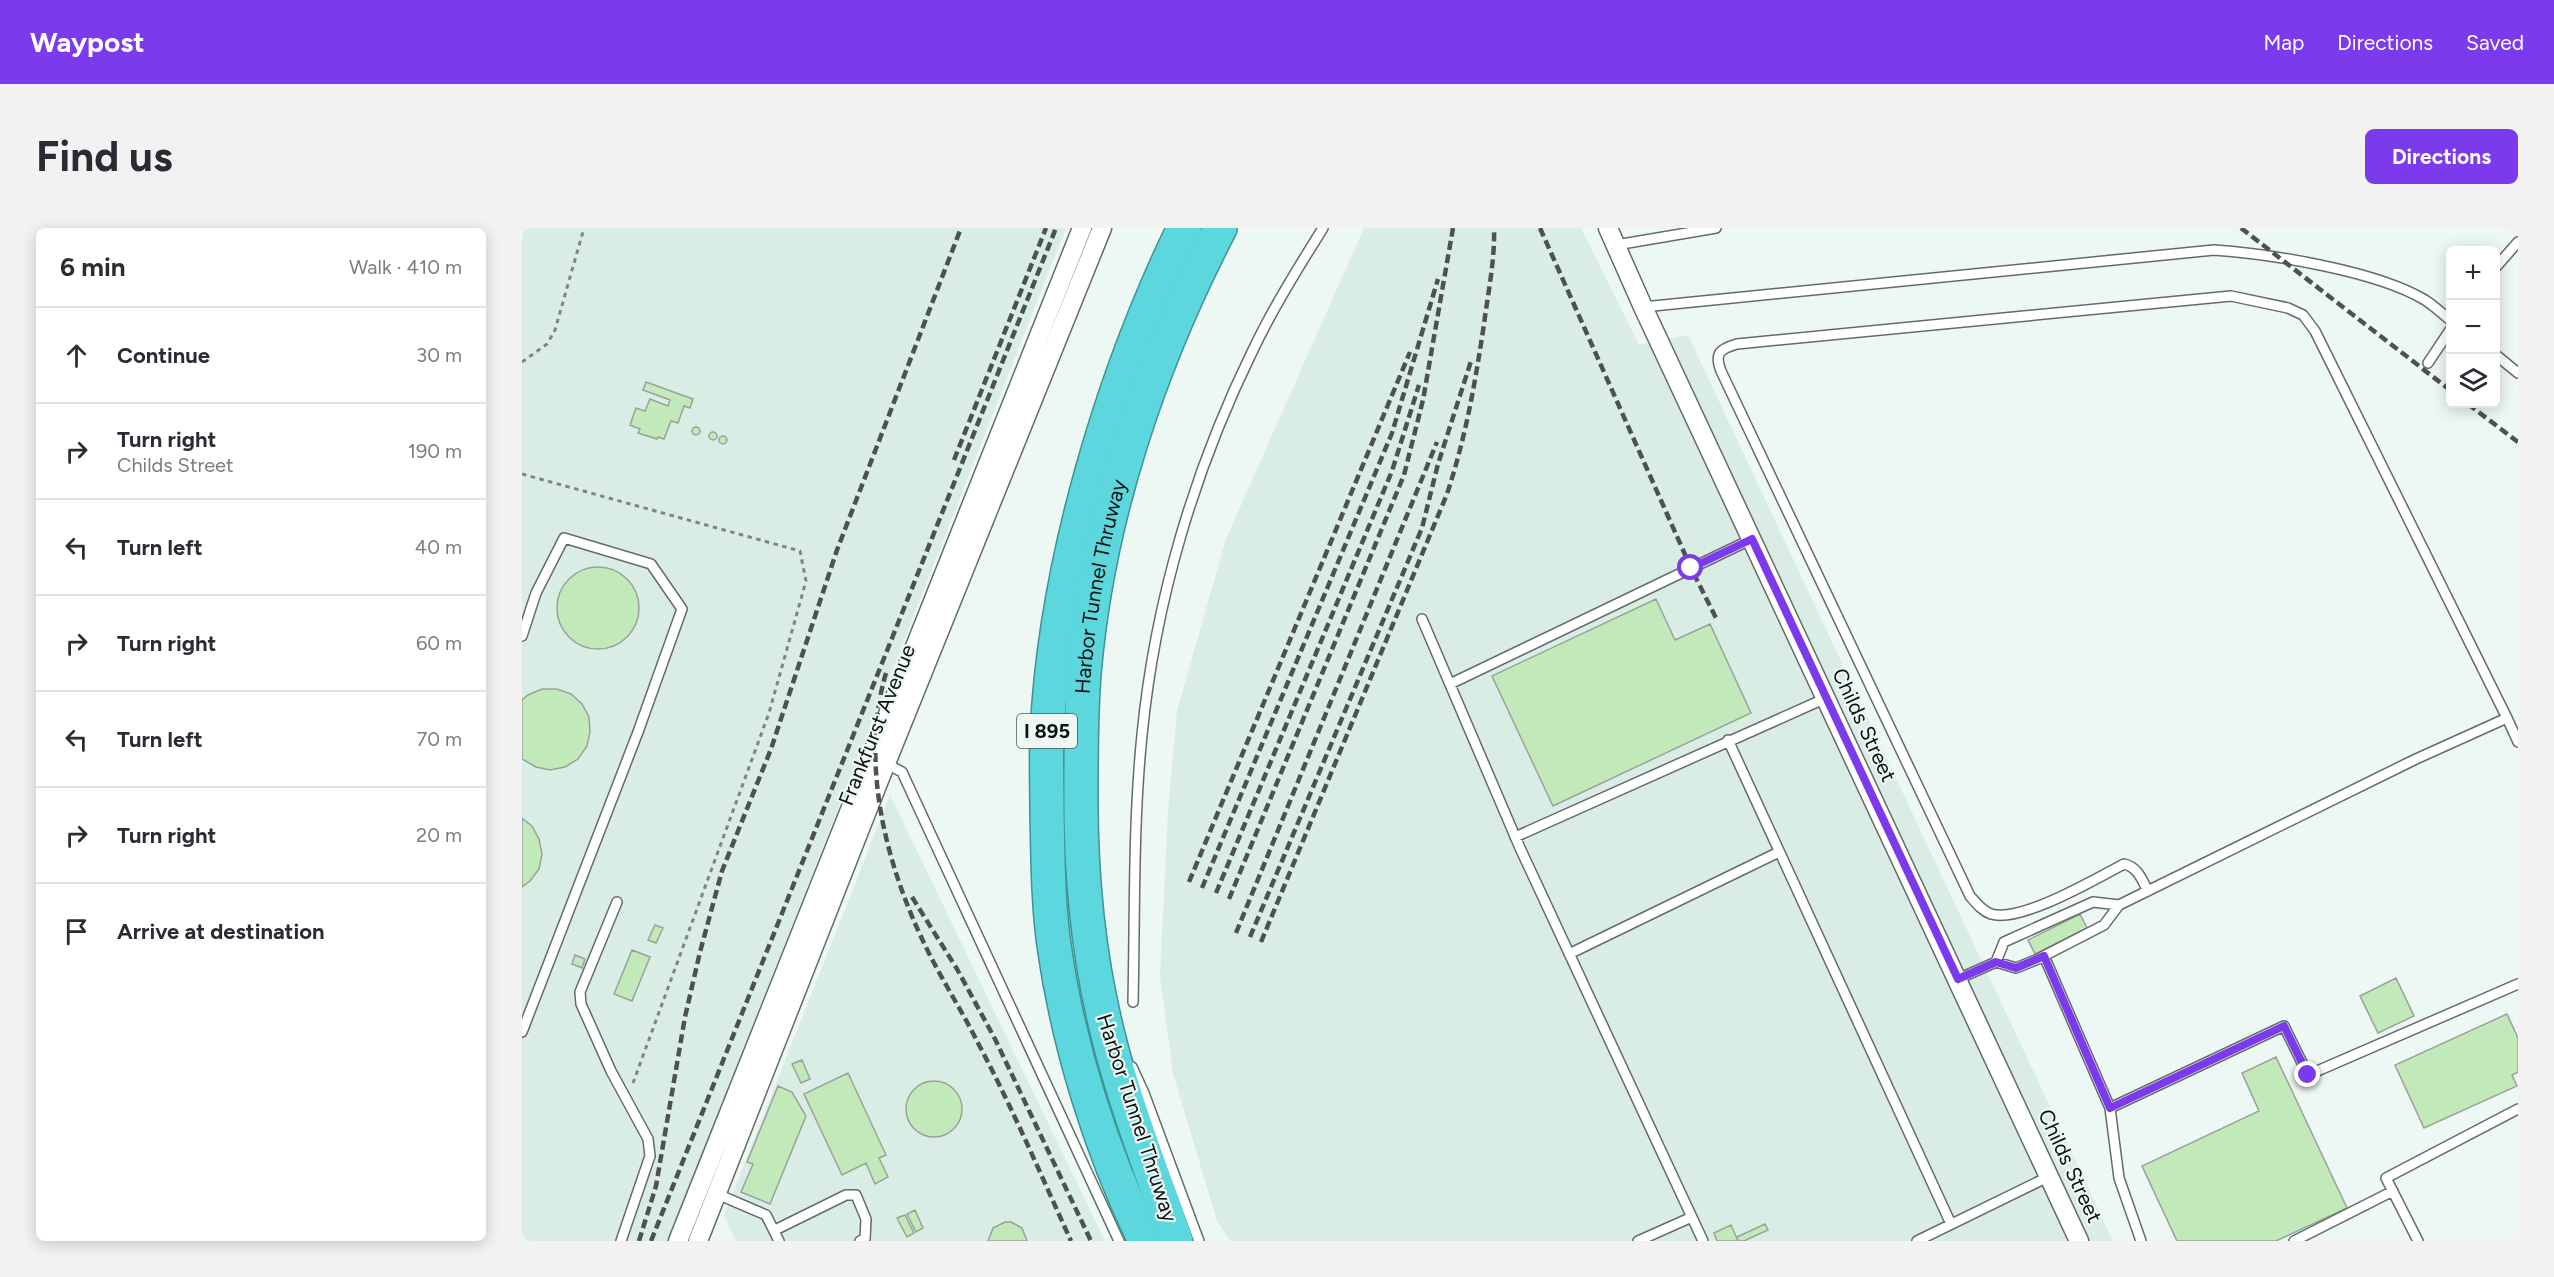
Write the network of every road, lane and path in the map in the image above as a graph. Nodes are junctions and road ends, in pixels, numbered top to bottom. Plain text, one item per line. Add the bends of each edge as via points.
1 (584, 228) edge
2 (1082, 228) edge
3 (1102, 228) edge
4 (1184, 228) edge
5 (1220, 228) edge
6 (1323, 228) edge
7 (1608, 228) edge
8 (1716, 228) edge
9 (2518, 242) edge
10 (1616, 245) junction
11 (2500, 262) edge
12 (1643, 308) junction
13 (2446, 316) edge
14 (2446, 337) edge
15 (2500, 358) edge
16 (522, 362) edge
17 (2428, 363) dead end
18 (2518, 373) edge
19 (522, 474) edge
20 (1752, 539) junction
21 (1422, 619) dead end
22 (522, 636) edge
23 (1450, 684) junction
24 (1826, 698) junction
25 (2507, 718) junction
26 (1728, 740) junction
27 (2518, 742) edge
28 (879, 760) junction
29 (1515, 837) junction
30 (1779, 852) junction
31 (2148, 891) junction
32 (617, 902) dead end
33 (2119, 905) junction
34 (1569, 954) junction
35 (2044, 956) junction
36 (1996, 962) junction
37 (1958, 979) junction
38 (2518, 984) edge
39 (1117, 1004) junction
40 (522, 1032) edge
41 (1121, 1045) dead end
42 (1125, 1054) dead end
43 (626, 1101) junction
44 (2110, 1108) junction
45 (2518, 1109) edge
46 (2050, 1176) junction
47 (2393, 1191) junction
48 (717, 1194) junction
49 (1692, 1217) junction
50 (1951, 1224) junction
51 (775, 1230) junction
52 (621, 1241) edge
53 (678, 1241) edge
54 (698, 1241) edge
55 (779, 1241) edge
56 (860, 1241) edge
57 (1119, 1241) edge
58 (1144, 1241) edge
59 (1176, 1241) edge
60 (1199, 1241) edge
61 (1638, 1241) edge
62 (1703, 1241) edge
63 (1917, 1241) edge
64 (2079, 1241) edge
65 (2141, 1241) edge
66 (2295, 1241) edge
67 (2418, 1241) edge

1 - 16 path via 555,330 547,344
2 - 28 street, Frankfurst Avenue
3 - 28 street, Frankfurst Avenue
4 - 58 highway, Harbor Tunnel Thruway / I 895 via 1145,311 1099,450 1076,538 1057,640 1047,734 1048,856 1054,943 1063,995 1098,1128
5 - 39 highway, Harbor Tunnel Thruway / I 895 via 1154,375 1118,490 1092,607 1084,675 1080,850 1089,938
6 - 39 lane via 1258,339 1225,410 1180,535 1142,735 1137,822
7 - 10 street, Childs Street
8 - 10 lane
9 - 11 lane
10 - 12 street, Childs Street
12 - 13 lane via 2214,250 2253,253 2362,277 2424,300
12 - 20 street, Childs Street
14 - 17 lane
15 - 18 lane
19 - 43 path via 800,551 806,581 769,713
20 - 23 lane
20 - 24 street, Childs Street
21 - 23 lane
22 - 40 lane via 536,593 564,538 651,564 682,609
23 - 29 lane
24 - 26 lane
24 - 37 street, Childs Street
25 - 27 lane
25 - 31 lane
25 - 31 lane via 2315,331 2303,315 2231,296 1725,347 1717,360 1721,370 1970,896 1991,914 2020,914 2124,864 2138,872
26 - 29 lane
26 - 30 lane
28 - 48 street, Frankfurst Avenue
28 - 53 street, Frankfurst Avenue
28 - 57 lane via 902,772
29 - 34 lane
30 - 34 lane
30 - 50 lane
31 - 33 lane
32 - 43 lane via 580,992 581,1004
33 - 35 lane via 2104,925
33 - 36 lane via 2093,903 2004,942
34 - 49 lane
35 - 36 lane via 2016,968
35 - 44 lane
36 - 37 lane
37 - 46 street, Childs Street
38 - 44 lane via 2308,1075 2284,1026
39 - 41 lane
39 - 59 highway, Harbor Tunnel Thruway / I 895 via 1115,1062
42 - 60 lane via 1144,1093
43 - 52 lane via 648,1139 650,1156
44 - 65 lane via 2119,1178
45 - 47 lane via 2386,1178
46 - 50 lane
46 - 64 street, Childs Street
47 - 66 lane
47 - 67 lane
48 - 51 lane via 766,1215
48 - 54 street, Frankfurst Avenue
49 - 61 lane
49 - 62 lane
50 - 63 lane
51 - 55 lane
51 - 56 lane via 846,1195 856,1195 867,1219 865,1239

